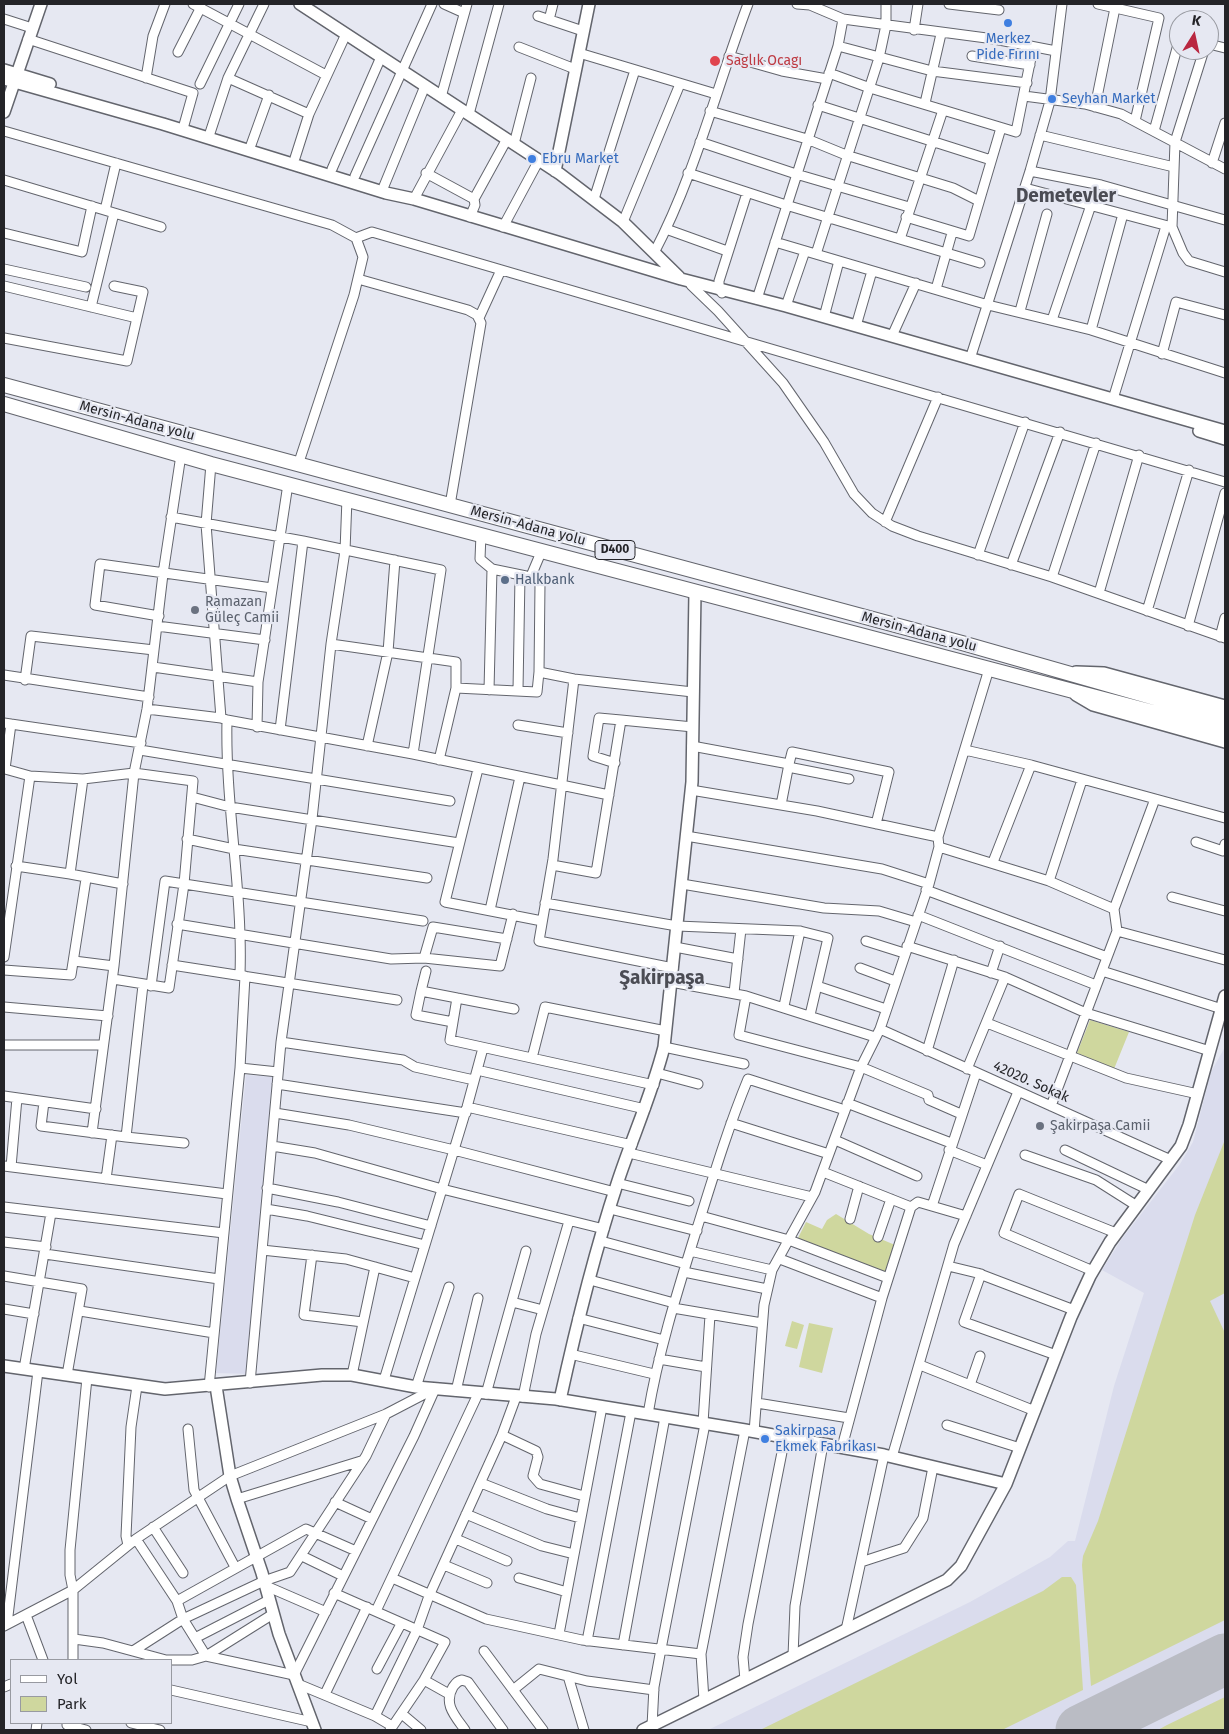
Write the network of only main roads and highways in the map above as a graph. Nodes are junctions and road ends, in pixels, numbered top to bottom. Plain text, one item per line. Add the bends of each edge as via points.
1 (41, 4) edge
2 (589, 4) edge
3 (306, 5) edge
4 (4, 70) edge
5 (11, 78) edge
6 (4, 112) edge
7 (555, 171) junction
8 (414, 199) junction
9 (686, 282) junction
10 (721, 291) junction
11 (4, 385) edge
12 (4, 404) edge
13 (1225, 431) edge
14 (1225, 439) edge
15 (695, 592) junction
16 (1058, 671) junction
17 (1061, 687) junction
18 (1225, 706) edge
19 (1225, 718) edge
20 (1225, 731) edge
21 (1225, 742) edge
22 (1225, 996) edge
23 (4, 1366) edge
24 (213, 1386) junction
25 (560, 1400) junction
26 (1006, 1484) junction
27 (314, 1726) edge
28 (647, 1728) edge

1 - 5 main road
2 - 7 main road
3 - 7 main road
4 - 5 main road
5 - 6 main road
5 - 8 main road
5 - 8 main road via 332,169
7 - 9 main road via 622,222
8 - 9 main road
9 - 10 main road
10 - 13 main road via 786,306
10 - 14 main road
11 - 16 highway, Mersin-Adana yolu / D400
12 - 15 highway, Mersin-Adana yolu / D400 via 211,464
15 - 17 highway, Mersin-Adana yolu / D400
15 - 25 main road via 691,790 664,1047 656,1079 616,1188 578,1318
16 - 18 main road via 1104,673
16 - 19 highway, Mersin-Adana yolu / D400
17 - 20 highway, Mersin-Adana yolu / D400
17 - 21 main road via 1093,705
22 - 26 main road via 1182,1143 1116,1233 1093,1271 1074,1310
23 - 24 main road via 165,1389
24 - 25 main road via 352,1375 416,1387
24 - 27 main road via 237,1500 273,1614
25 - 26 main road via 842,1447
26 - 28 main road via 961,1566 947,1580

